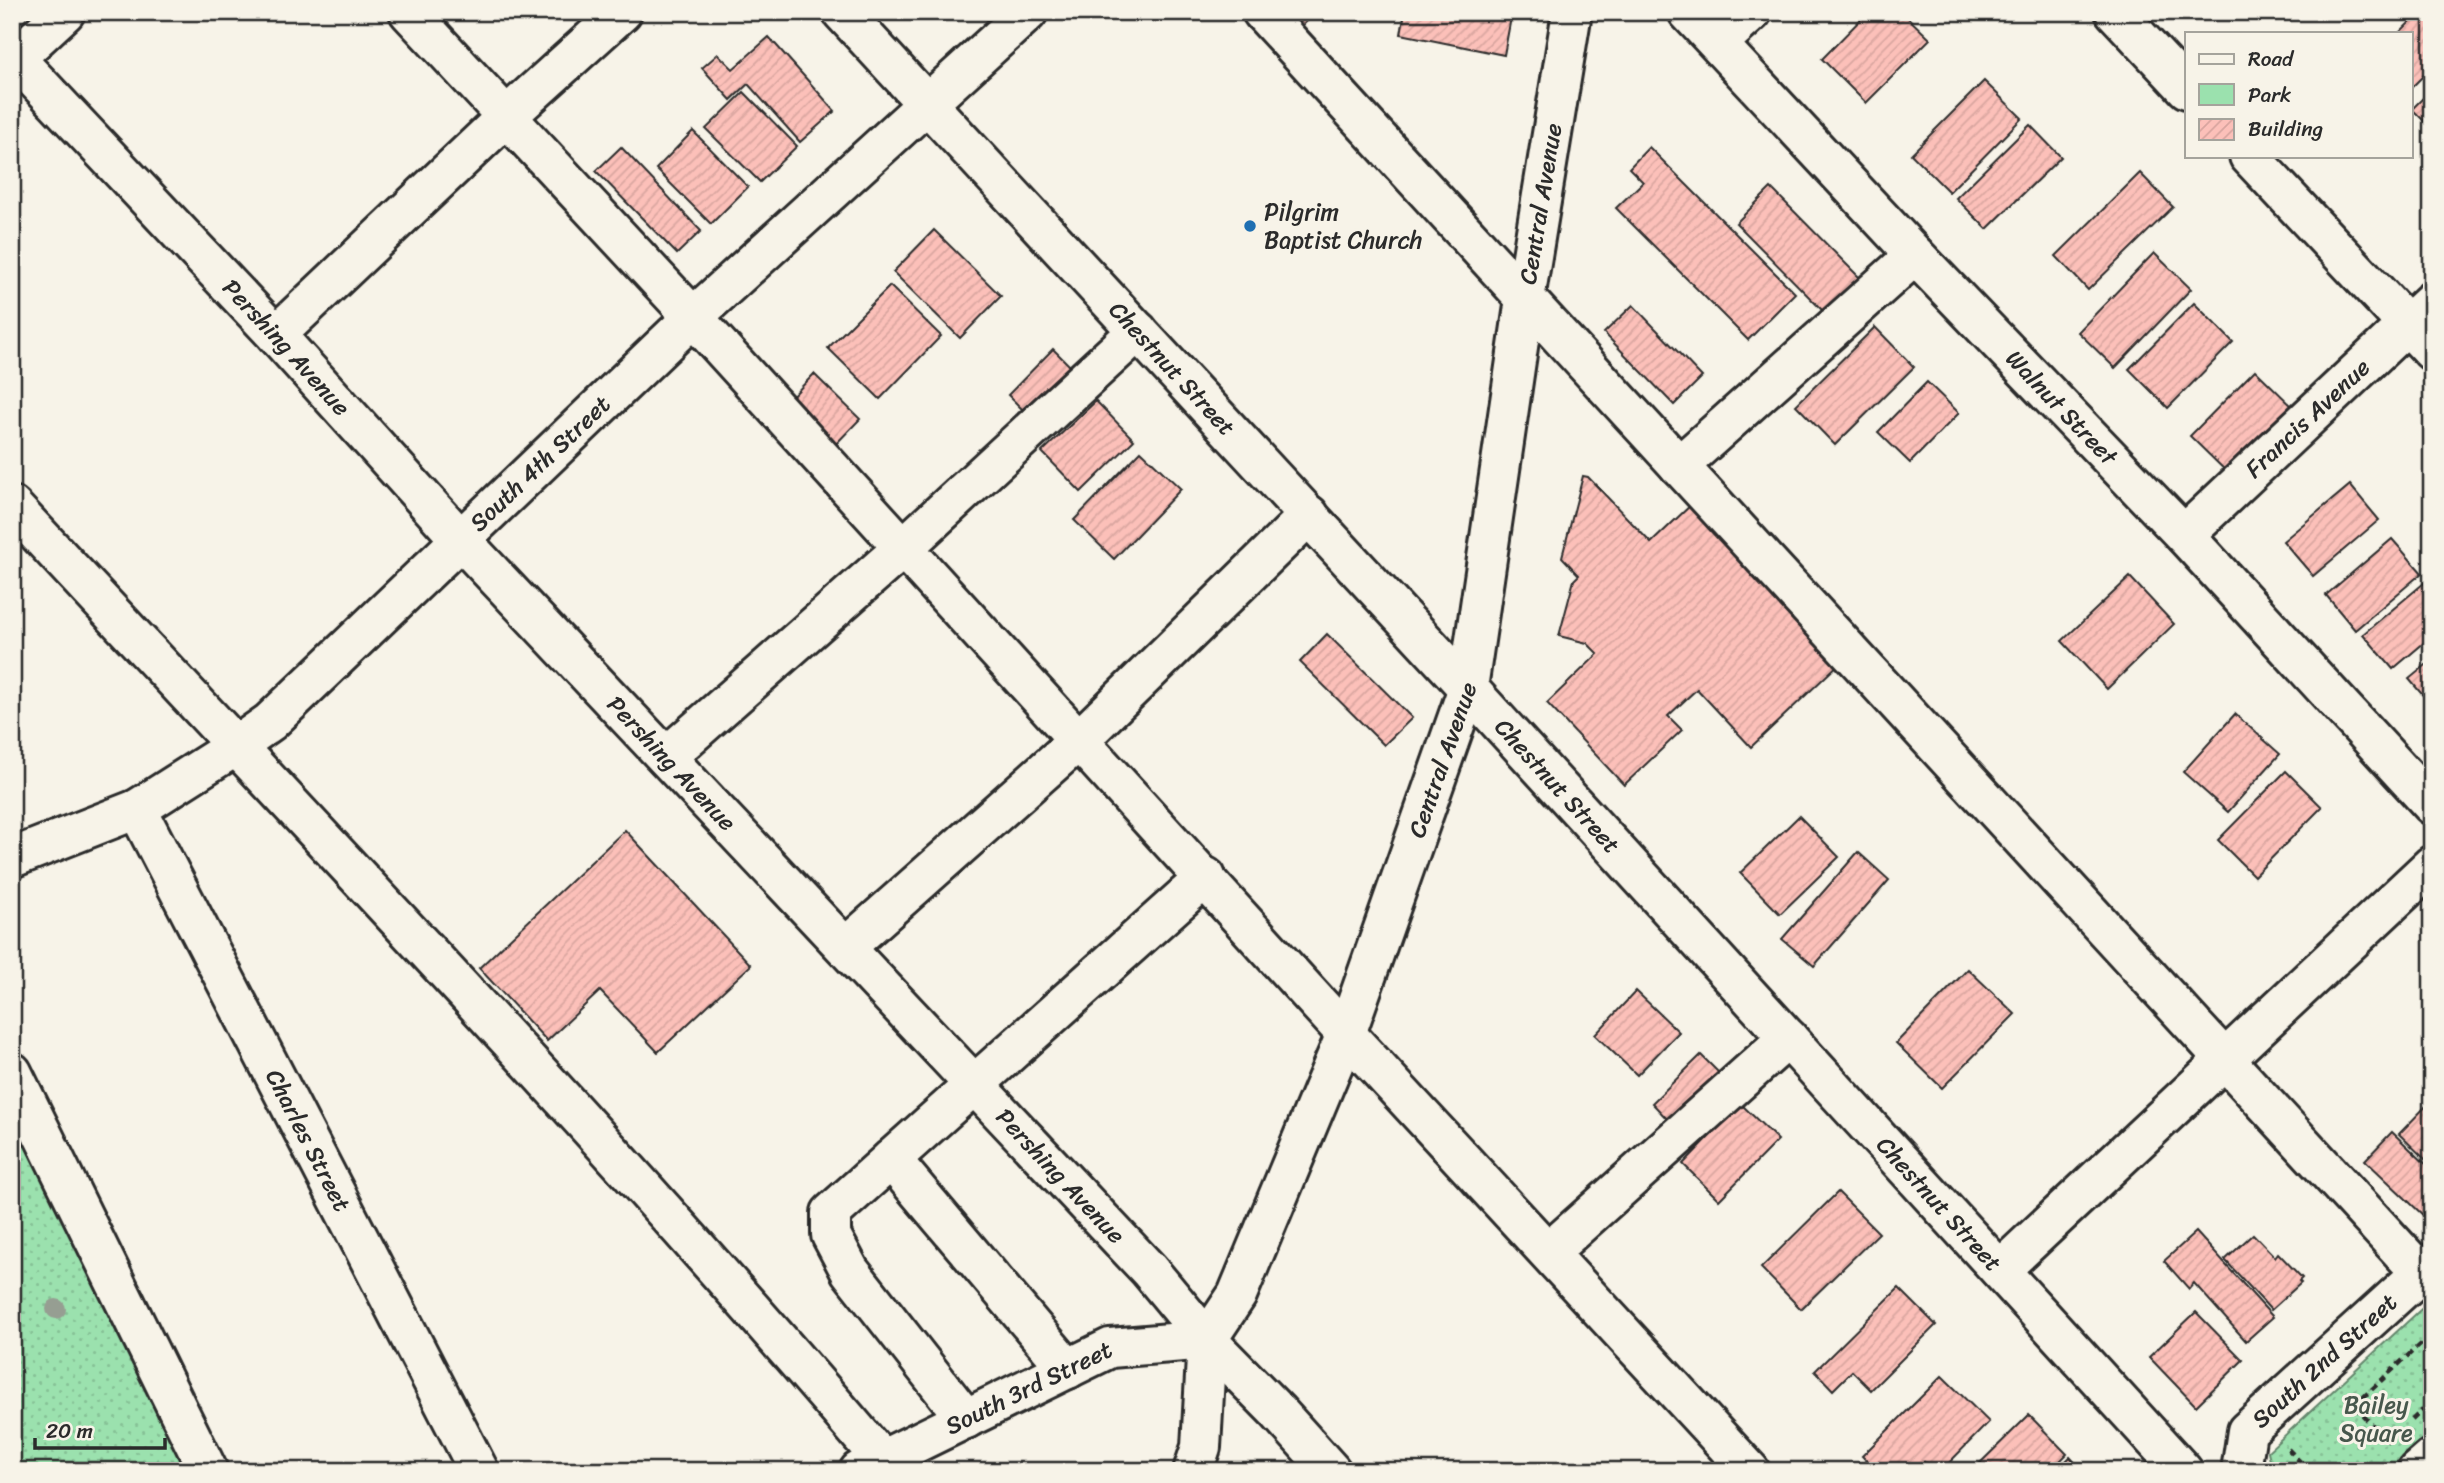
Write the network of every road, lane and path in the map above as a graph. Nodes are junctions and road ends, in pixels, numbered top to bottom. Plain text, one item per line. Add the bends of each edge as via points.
1 (65, 12) edge
2 (409, 12) edge
3 (622, 12) edge
4 (842, 12) edge
5 (1028, 12) edge
6 (1262, 12) edge
7 (1572, 12) edge
8 (1688, 12) edge
9 (1752, 12) edge
10 (2115, 12) edge
11 (1718, 43) junction
12 (13, 58) edge
13 (2185, 87) edge
14 (927, 104) junction
15 (506, 117) junction
16 (2251, 158) edge
17 (1915, 255) junction
18 (1525, 299) junction
19 (693, 317) junction
20 (2424, 326) edge
21 (1138, 331) junction
22 (276, 335) junction
23 (1679, 466) junction
24 (12, 506) edge
25 (1309, 515) junction
26 (2184, 535) junction
27 (460, 539) junction
28 (903, 548) junction
29 (1468, 688) junction
30 (1079, 740) junction
31 (236, 746) junction
32 (666, 757) junction
33 (2432, 805) edge
34 (137, 809) junction
35 (12, 858) edge
36 (2432, 865) edge
37 (1206, 877) junction
38 (846, 947) junction
39 (1346, 1034) junction
40 (1788, 1038) junction
41 (2225, 1060) junction
42 (12, 1072) edge
43 (974, 1085) junction
44 (891, 1159) junction
45 (1549, 1252) junction
46 (2426, 1268) edge
47 (2000, 1270) junction
48 (2432, 1333) edge
49 (1207, 1340) junction
50 (1068, 1369) junction
51 (2343, 1395) dead end
52 (2354, 1406) junction
53 (966, 1419) junction
54 (2297, 1439) dead end
55 (2432, 1458) edge
56 (2405, 1459) edge
57 (870, 1465) edge
58 (208, 1471) edge
59 (479, 1471) edge
60 (1193, 1471) edge
61 (1331, 1471) edge
62 (1749, 1471) edge
63 (2183, 1471) edge
64 (2241, 1471) edge
65 (2309, 1471) edge

1 - 12 street
2 - 15 street
3 - 15 street
4 - 14 street, Chestnut Street
5 - 14 street, South 4th Street
6 - 18 street
7 - 18 street, Central Avenue
8 - 11 street, Walnut Street
9 - 11 street
10 - 13 street
11 - 17 street, Walnut Street
12 - 22 street, Pershing Avenue
14 - 19 street, South 4th Street
14 - 21 street, Chestnut Street
15 - 19 street
15 - 22 street
16 - 20 street
17 - 23 street
17 - 26 street, Walnut Street
18 - 23 street
18 - 29 street, Central Avenue
19 - 27 street, South 4th Street
19 - 28 street
20 - 26 street, Francis Avenue
21 - 25 street, Chestnut Street
21 - 28 street
22 - 27 street, Pershing Avenue
23 - 41 street
24 - 31 street
25 - 29 street, Chestnut Street
25 - 30 street
26 - 33 street, Walnut Street
27 - 31 street, South 4th Street via 270,722
27 - 32 street, Pershing Avenue
28 - 30 street
28 - 32 street
29 - 39 street, Central Avenue
29 - 40 street, Chestnut Street
30 - 37 street
30 - 38 street
31 - 34 street, South 4th Street
31 - 57 street via 754,1310
32 - 38 street, Pershing Avenue
34 - 35 street, South 4th Street
34 - 59 street, Charles Street
36 - 41 street
37 - 39 street
37 - 43 street
38 - 43 street, Pershing Avenue
39 - 45 street
39 - 49 street, Central Avenue via 1237,1295
40 - 45 street
40 - 47 street, Chestnut Street
41 - 46 street
41 - 47 street
42 - 58 street
43 - 44 street
43 - 49 street, Pershing Avenue via 1149,1270
44 - 50 street
44 - 53 street via 831,1213 831,1234 850,1271
45 - 62 street
46 - 64 street, South 2nd Street via 2247,1432
47 - 63 street, Chestnut Street
48 - 52 path
49 - 50 street, South 3rd Street via 1110,1348
49 - 60 street via 1201,1447
49 - 61 street, Pershing Avenue
50 - 53 street, South 3rd Street
51 - 52 path
52 - 56 path
53 - 57 street, South 3rd Street
54 - 65 path via 2287,1448
55 - 56 street

